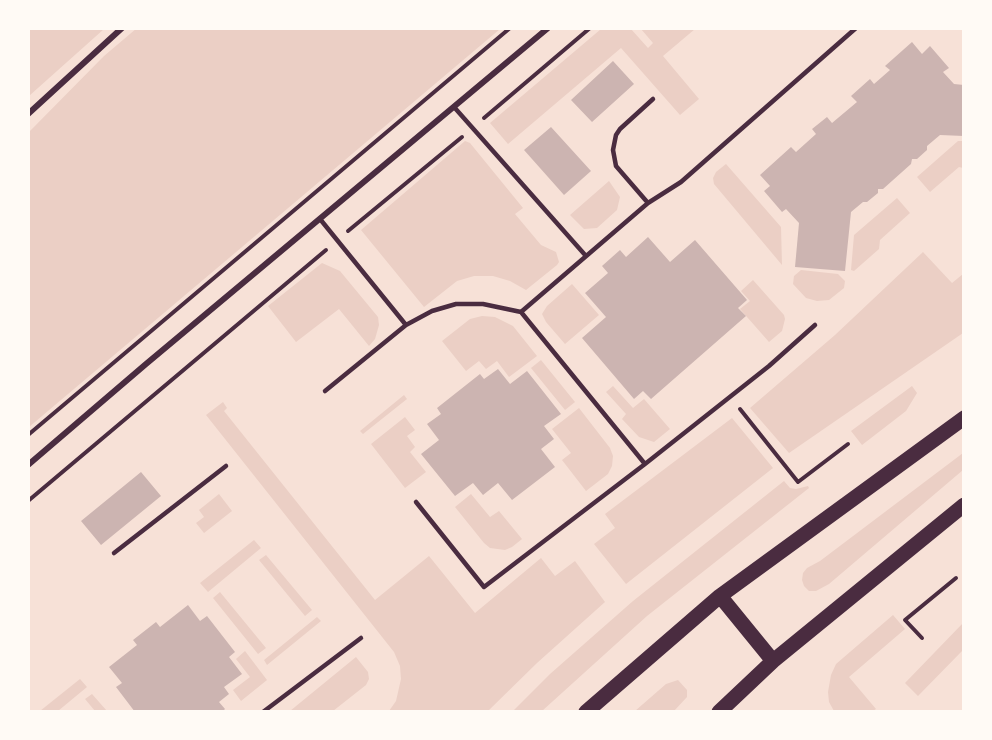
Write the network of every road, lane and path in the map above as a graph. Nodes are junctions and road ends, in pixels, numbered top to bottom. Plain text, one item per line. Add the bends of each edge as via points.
1 (122, 28) edge
2 (510, 28) edge
3 (548, 28) edge
4 (590, 28) edge
5 (856, 28) edge
6 (653, 99) dead end
7 (454, 107) junction
8 (28, 114) edge
9 (472, 128) junction
10 (648, 203) junction
11 (320, 219) junction
12 (337, 240) junction
13 (586, 256) junction
14 (520, 312) junction
15 (406, 325) junction
16 (815, 325) dead end
17 (325, 392) dead end
18 (730, 397) junction
19 (963, 418) edge
20 (28, 435) edge
21 (848, 444) dead end
22 (28, 465) edge
23 (645, 465) junction
24 (226, 466) dead end
25 (28, 501) edge
26 (416, 502) dead end
27 (963, 505) edge
28 (114, 553) dead end
29 (956, 578) dead end
30 (720, 596) junction
31 (361, 638) dead end
32 (922, 638) dead end
33 (772, 661) junction
34 (263, 711) edge
35 (586, 711) edge
36 (719, 711) edge

1 - 8 street
2 - 20 path
3 - 7 street
4 - 9 path
5 - 10 lane via 681,182
6 - 10 lane via 615,135 613,150 616,166
7 - 9 lane
7 - 11 street
9 - 12 path
9 - 13 lane
10 - 13 lane
11 - 12 lane
11 - 22 street
12 - 15 lane
12 - 25 path
13 - 14 lane
14 - 15 lane via 483,304 456,304
14 - 23 lane
15 - 17 lane
16 - 18 lane
18 - 21 path via 798,482
18 - 23 lane
19 - 30 main road
23 - 26 lane via 484,587
24 - 28 lane
27 - 33 main road
29 - 32 path via 905,620
30 - 33 main road
30 - 35 main road
31 - 34 lane
33 - 36 main road

